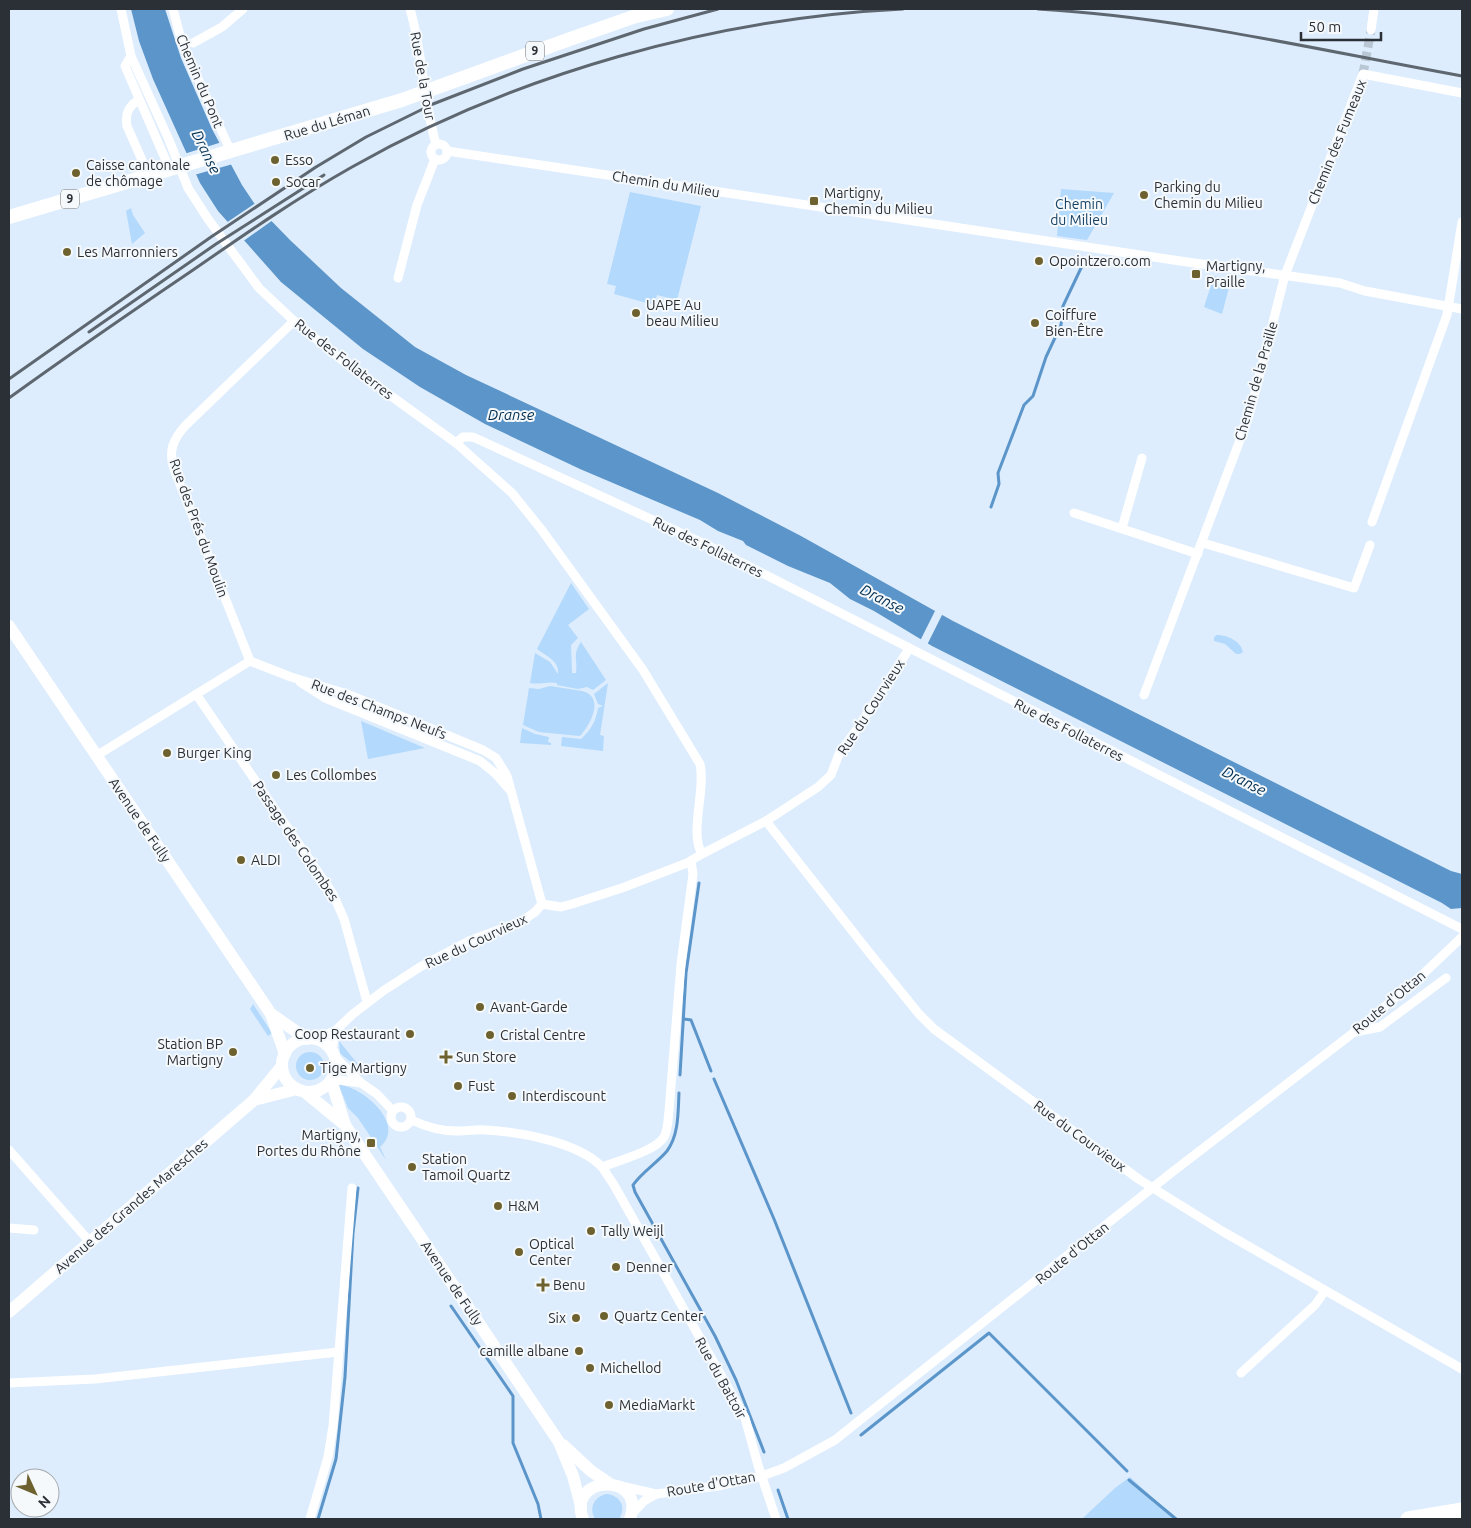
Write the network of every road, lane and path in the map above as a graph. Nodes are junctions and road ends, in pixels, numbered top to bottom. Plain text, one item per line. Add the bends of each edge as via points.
1 (121, 9) edge
2 (173, 9) edge
3 (243, 9) edge
4 (410, 9) edge
5 (656, 9) edge
6 (668, 9) edge
7 (1374, 9) edge
8 (637, 14) edge
9 (1371, 30) tunnel mouth
10 (194, 43) dead end
11 (131, 56) junction
12 (1462, 93) edge
13 (139, 100) junction
14 (436, 144) junction
15 (447, 151) junction
16 (230, 152) junction
17 (435, 159) junction
18 (172, 169) junction
19 (149, 176) junction
20 (9, 217) edge
21 (1462, 222) edge
22 (1285, 275) junction
23 (398, 278) dead end
24 (1448, 306) junction
25 (1462, 308) edge
26 (294, 320) junction
27 (456, 443) junction
28 (1142, 458) dead end
29 (1074, 513) dead end
30 (1372, 522) dead end
31 (1122, 528) junction
32 (1203, 543) junction
33 (1370, 545) dead end
34 (1198, 554) junction
35 (9, 626) edge
36 (909, 649) junction
37 (250, 661) junction
38 (292, 677) junction
39 (196, 694) junction
40 (1144, 695) dead end
41 (96, 756) junction
42 (512, 794) junction
43 (766, 821) junction
44 (702, 854) junction
45 (691, 861) junction
46 (542, 904) junction
47 (1462, 929) edge
48 (1462, 937) edge
49 (1446, 978) dead end
50 (368, 1002) junction
51 (271, 1014) junction
52 (335, 1032) junction
53 (1353, 1033) junction
54 (311, 1039) junction
55 (333, 1054) junction
56 (284, 1060) junction
57 (331, 1079) junction
58 (361, 1083) junction
59 (301, 1090) junction
60 (254, 1100) junction
61 (393, 1110) junction
62 (411, 1120) junction
63 (345, 1125) junction
64 (9, 1150) edge
65 (602, 1167) junction
66 (352, 1188) dead end
67 (1152, 1189) junction
68 (9, 1228) edge
69 (34, 1230) dead end
70 (90, 1242) junction
71 (1326, 1292) junction
72 (9, 1312) edge
73 (338, 1352) junction
74 (1462, 1369) edge
75 (1242, 1373) dead end
76 (9, 1384) edge
77 (559, 1442) junction
78 (762, 1476) junction
79 (613, 1484) junction
80 (656, 1494) junction
81 (1462, 1511) edge
82 (582, 1513) edge
83 (631, 1517) edge
84 (310, 1519) edge
85 (776, 1519) edge
86 (1408, 1519) edge
87 (1427, 1519) edge

1 - 11 street, Rue des Follaterres
2 - 16 street, Chemin du Pont via 189,61
3 - 10 street via 222,27
4 - 14 street, Rue de la Tour
5 - 8 main road, Rue du Léman / 9
6 - 8 main road, Rue du Léman / 9
7 - 9 street
8 - 16 main road, Rue du Léman / 9 via 402,100
11 - 13 street via 125,66
11 - 26 street, Rue des Follaterres via 194,199 259,288
12 - 22 street, Chemin des Fumeaux via 1363,74
13 - 18 street
13 - 19 street via 129,107 127,126
14 - 15 street via 443,144
14 - 17 street via 430,152
15 - 17 street via 444,159
15 - 22 street, Chemin du Milieu
16 - 18 main road, Rue du Léman / 9
17 - 23 street via 417,205
18 - 19 main road, Rue du Léman / 9
19 - 20 main road, Rue du Léman / 9
21 - 24 street
22 - 24 street, Chemin du Milieu
22 - 32 street, Chemin de la Praille via 1249,416
24 - 25 street, Chemin du Milieu
24 - 30 street
26 - 27 street, Rue des Follaterres via 347,364
26 - 37 street, Rue des Prés du Moulin via 178,433 171,450 174,470
27 - 36 street, Rue des Follaterres via 463,437 473,437 708,545
27 - 44 street via 503,484 531,516 643,670 693,752 702,770 697,840
28 - 31 street
29 - 31 street
31 - 34 street
32 - 33 street via 1354,588
32 - 34 street, Chemin de la Praille
34 - 40 street, Chemin de la Praille
35 - 41 main road, Avenue de Fully
36 - 43 street, Rue du Courvieux via 839,754 831,776
36 - 47 street, Rue des Follaterres
37 - 38 street
37 - 39 street
38 - 42 street, Rue des Champs Neufs via 325,698 480,761
38 - 42 street, Rue des Champs Neufs via 348,694 483,750 502,765
39 - 41 street
39 - 50 street, Passage des Colombes via 333,894 344,919
41 - 51 main road, Avenue de Fully
42 - 46 street, Rue des Champs Neufs
43 - 44 street, Rue du Courvieux
43 - 67 street, Rue du Courvieux via 927,1023
44 - 45 street, Rue du Courvieux
45 - 46 street, Rue du Courvieux via 572,904 561,907
45 - 65 street via 693,874 681,964 666,1131 655,1147
46 - 50 street, Rue du Courvieux via 522,921 482,935 434,958
48 - 53 street, Route d'Ottan
49 - 53 street via 1380,1027
50 - 52 street, Rue du Courvieux
51 - 54 main road, Avenue de Fully
51 - 56 main road, Avenue de Fully
52 - 54 street, Rue du Courvieux
52 - 55 street
53 - 67 street, Route d'Ottan
54 - 55 main road via 325,1044
54 - 56 main road via 294,1043
55 - 57 main road via 336,1067
55 - 58 street
56 - 59 main road via 286,1078
56 - 60 main road, Avenue des Grandes Maresches
57 - 58 street
57 - 59 main road via 320,1090
57 - 63 main road, Avenue de Fully
58 - 61 street
59 - 60 main road, Avenue des Grandes Maresches
59 - 63 main road, Avenue de Fully
60 - 70 main road, Avenue des Grandes Maresches
61 - 62 street via 406,1108
61 - 62 street via 391,1118 396,1125 405,1126
62 - 65 street, Rue du Battoir via 443,1130 503,1131 546,1140 579,1150
63 - 77 main road, Avenue de Fully
64 - 70 street
65 - 78 street, Rue du Battoir via 745,1418
66 - 73 street
67 - 71 street, Rue du Courvieux
67 - 78 street, Route d'Ottan via 853,1427 795,1463
68 - 69 street
70 - 72 main road, Avenue des Grandes Maresches
71 - 74 street, Rue du Courvieux
71 - 75 street
73 - 76 street via 95,1379
73 - 84 street via 330,1448
77 - 79 main road, Avenue de Fully via 591,1471
77 - 82 main road, Avenue de Fully via 573,1476
78 - 80 street, Route d'Ottan
78 - 85 street, Rue du Battoir
79 - 80 street, Route d'Ottan
79 - 82 main road via 591,1489 583,1499
79 - 83 main road, Avenue de Fully via 629,1496
80 - 83 street, Route d'Ottan via 639,1505
81 - 86 highway
81 - 87 highway

